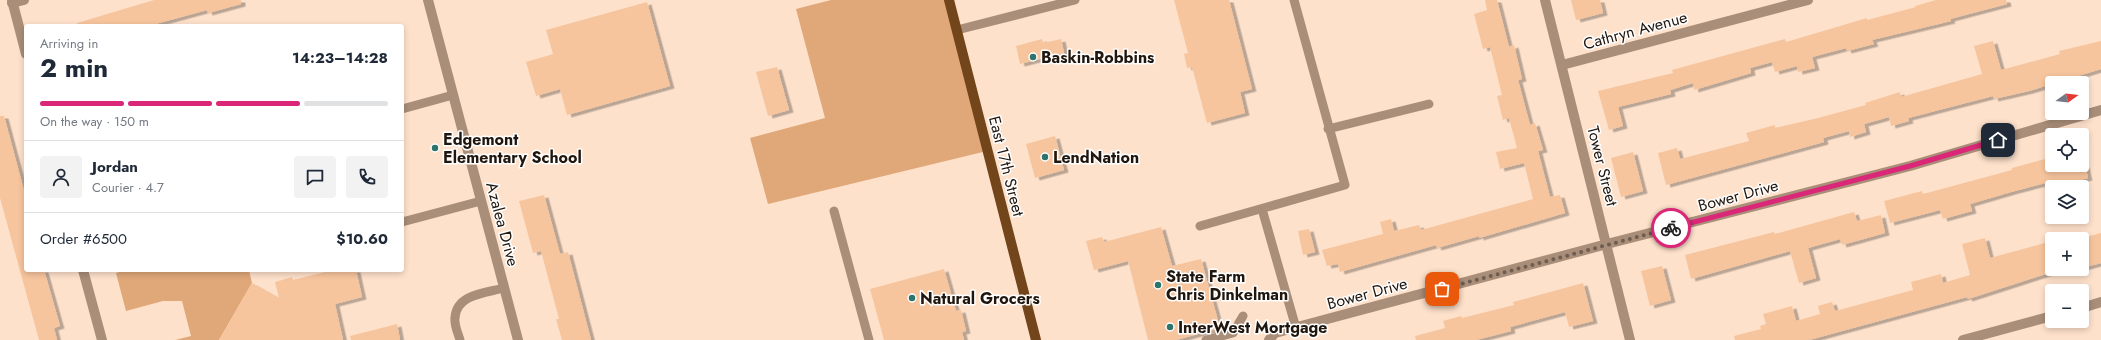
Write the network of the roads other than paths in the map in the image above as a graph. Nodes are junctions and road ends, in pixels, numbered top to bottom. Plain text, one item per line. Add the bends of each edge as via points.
1 (24, 0) edge
2 (428, 0) edge
3 (949, 0) edge
4 (1076, 0) edge
5 (1294, 0) edge
6 (1545, 0) edge
7 (1808, 0) edge
8 (12, 2) edge
9 (957, 30) junction
10 (24, 47) edge
11 (1562, 64) junction
12 (453, 95) junction
13 (1429, 104) dead end
14 (404, 108) edge
15 (2101, 110) edge
16 (1328, 129) junction
17 (481, 200) junction
18 (1262, 209) junction
19 (834, 211) dead end
20 (404, 221) edge
21 (1200, 226) dead end
22 (1607, 244) junction
23 (84, 272) edge
24 (504, 288) junction
25 (2101, 302) edge
26 (2089, 306) edge
27 (1243, 316) dead end
28 (2045, 318) edge
29 (1296, 328) junction
30 (102, 340) edge
31 (460, 340) edge
32 (518, 340) edge
33 (869, 340) edge
34 (1036, 340) edge
35 (1206, 340) edge
36 (1269, 340) edge
37 (1630, 340) edge
38 (1963, 340) edge

1 - 8 street
2 - 12 street, Azalea Drive
3 - 9 main road, East 17th Street
4 - 9 lane
5 - 16 lane
6 - 11 street, Tower Street
7 - 11 street, Cathryn Avenue
8 - 10 street
9 - 34 main road, East 17th Street
11 - 22 street, Tower Street
12 - 14 lane
12 - 17 street, Azalea Drive
13 - 16 lane
15 - 22 street, Bower Drive via 1910,166
16 - 18 lane via 1345,185
17 - 20 lane
17 - 24 street, Azalea Drive
18 - 21 lane
18 - 29 lane
19 - 33 lane
22 - 29 street, Bower Drive
22 - 37 street, Tower Street
23 - 30 street
24 - 31 lane via 468,297 461,302 454,320
24 - 32 street, Azalea Drive
25 - 26 street
27 - 35 lane via 1233,333
28 - 38 street
29 - 36 street, Bower Drive via 1275,333

